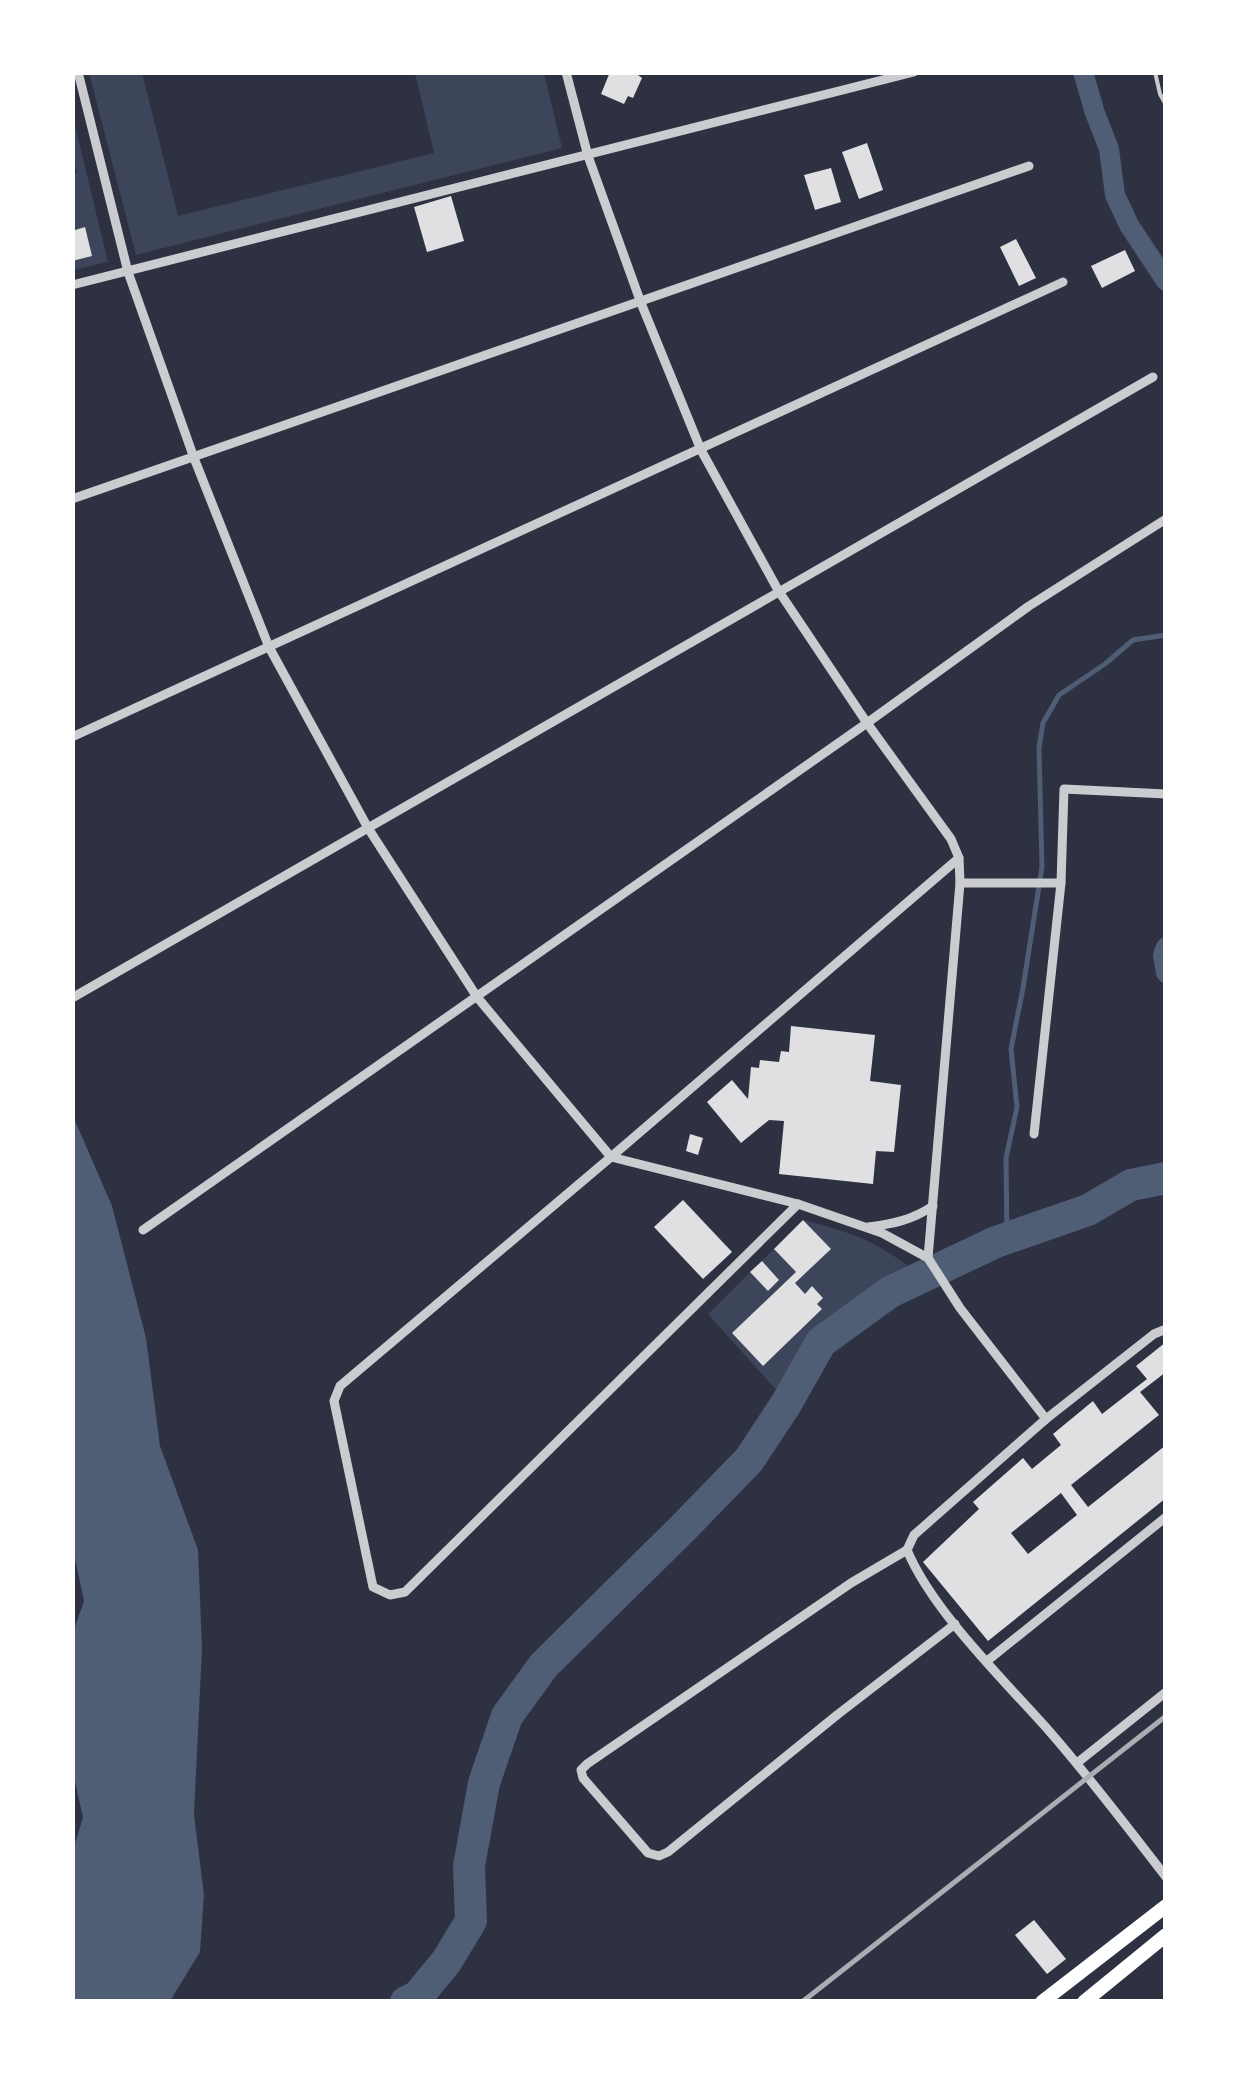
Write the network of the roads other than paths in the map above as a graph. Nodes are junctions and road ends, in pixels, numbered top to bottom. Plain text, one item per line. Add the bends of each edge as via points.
1 (78, 72) edge
2 (566, 72) edge
3 (914, 72) edge
4 (1155, 72) edge
5 (1166, 105) edge
6 (588, 156) junction
7 (1029, 166) dead end
8 (128, 272) junction
9 (1063, 282) dead end
10 (72, 285) edge
11 (641, 303) junction
12 (1152, 376) dead end
13 (702, 450) junction
14 (194, 458) junction
15 (72, 499) edge
16 (1166, 519) edge
17 (778, 590) junction
18 (269, 646) junction
19 (867, 723) junction
20 (72, 737) edge
21 (1166, 794) edge
22 (368, 828) junction
23 (959, 858) junction
24 (960, 883) junction
25 (1061, 883) junction
26 (478, 997) junction
27 (72, 998) edge
28 (1034, 1134) dead end
29 (611, 1157) junction
30 (798, 1204) junction
31 (933, 1206) junction
32 (866, 1228) junction
33 (143, 1230) dead end
34 (928, 1258) junction
35 (1166, 1329) edge
36 (1046, 1419) junction
37 (1166, 1518) edge
38 (907, 1550) junction
39 (955, 1624) junction
40 (987, 1661) junction
41 (1166, 1692) edge
42 (1077, 1763) junction
43 (1166, 1878) edge
44 (1166, 1906) edge
45 (1166, 1934) edge
46 (1042, 2002) edge
47 (1084, 2002) edge

1 - 8 street
2 - 6 street
3 - 6 street
4 - 5 lane
6 - 8 street
6 - 11 street
7 - 11 street
8 - 10 street
8 - 14 street
9 - 13 street
11 - 13 street
11 - 14 street
12 - 17 street
13 - 17 street
13 - 18 street
14 - 15 street
14 - 18 street
16 - 19 street via 1029,606
17 - 19 street
17 - 22 street
18 - 20 street
18 - 22 street
19 - 23 street
19 - 26 street
21 - 25 street via 1064,788
22 - 26 street
22 - 27 street
23 - 24 street
23 - 29 street
24 - 25 street
24 - 31 street
25 - 28 street
26 - 29 street
26 - 33 street
29 - 30 street
29 - 30 street via 340,1386 334,1401 372,1587 390,1595 405,1592
30 - 32 street
31 - 32 street via 898,1223
31 - 34 street
32 - 34 street
34 - 36 street
35 - 36 street
36 - 38 street via 914,1535
37 - 40 street
38 - 39 street
38 - 39 street via 587,1764 583,1778 648,1853 659,1856
39 - 40 street
40 - 42 street
41 - 42 street
42 - 43 street
44 - 46 highway
45 - 47 highway

